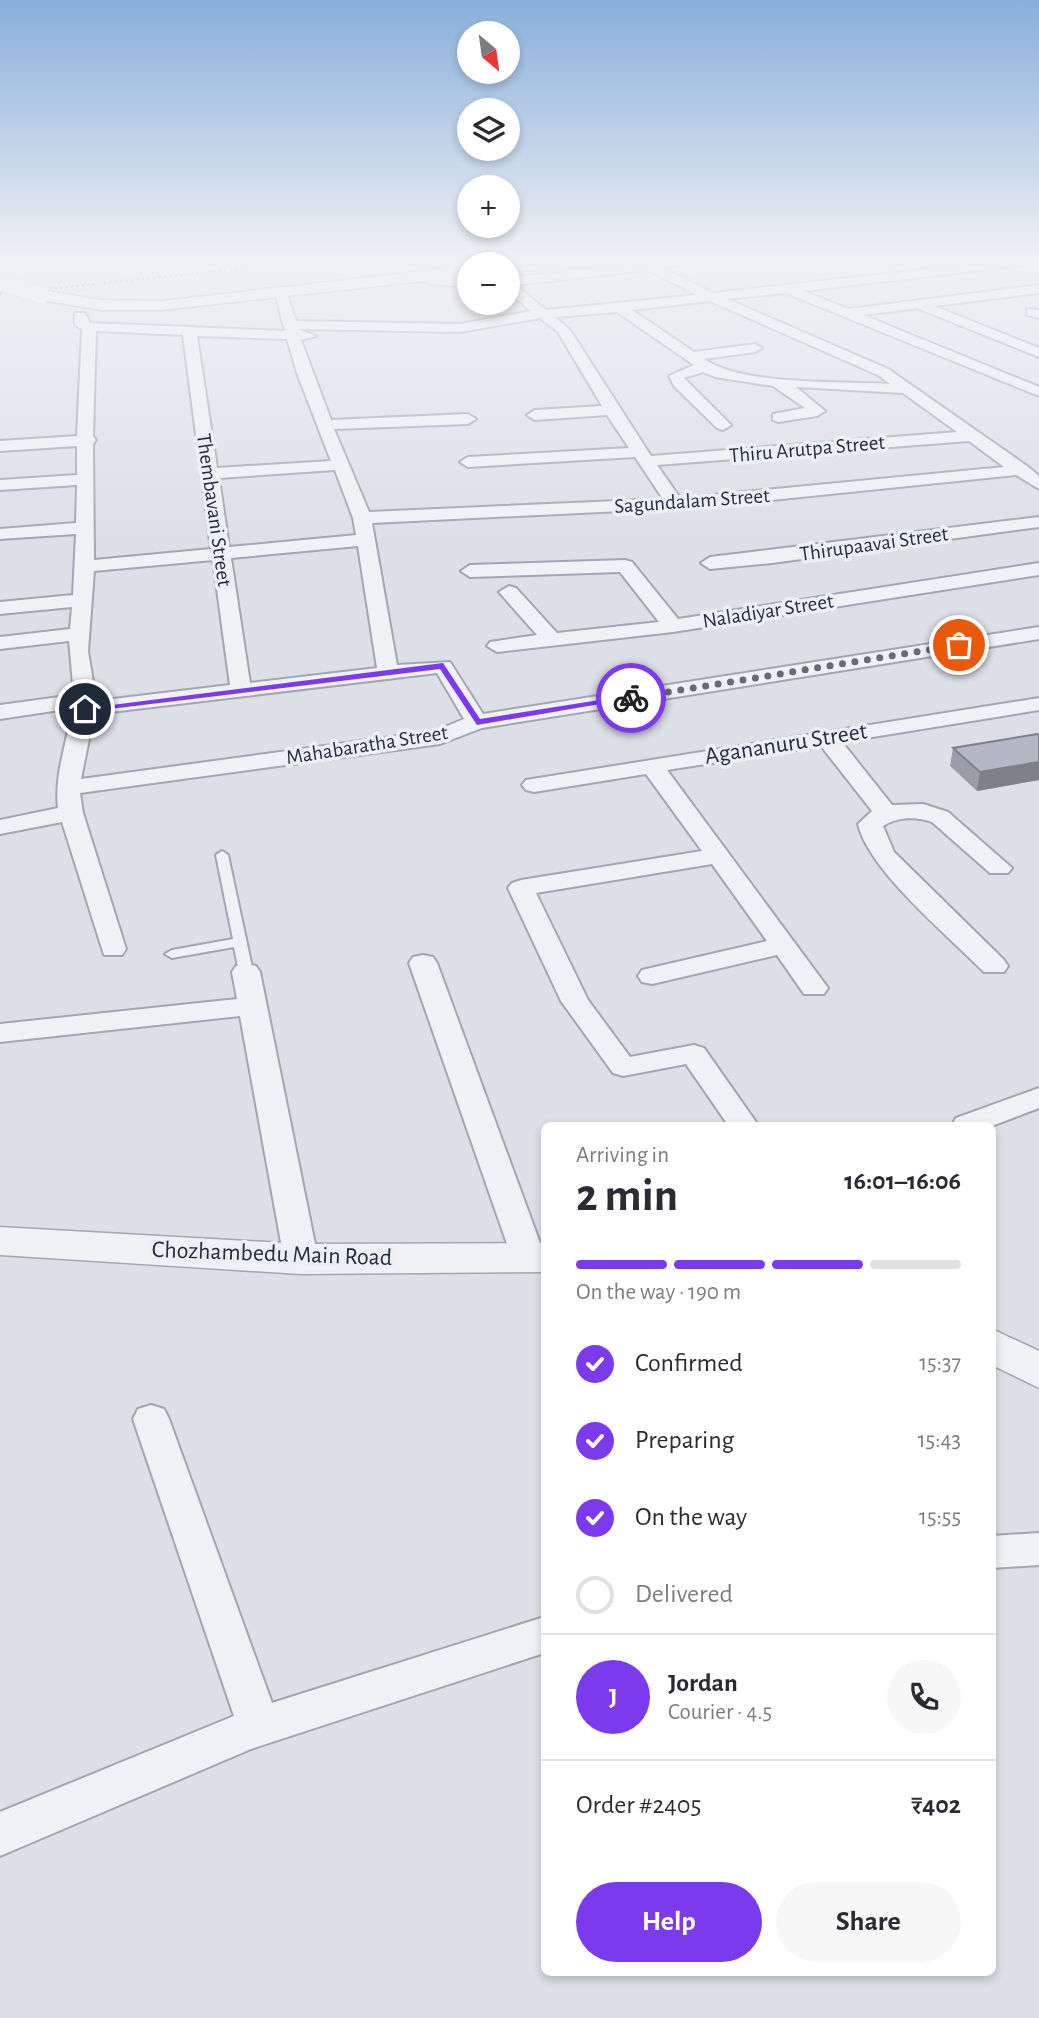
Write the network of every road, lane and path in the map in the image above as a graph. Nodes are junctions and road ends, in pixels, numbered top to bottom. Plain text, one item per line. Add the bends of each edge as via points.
1 (85, 352) edge
2 (193, 352) edge
3 (298, 352) edge
4 (577, 352) edge
5 (681, 352) edge
6 (837, 352) edge
7 (944, 352) edge
8 (689, 358) junction
9 (703, 367) junction
10 (782, 382) junction
11 (906, 389) junction
12 (1039, 392) edge
13 (612, 410) junction
14 (534, 415) dead end
15 (778, 417) dead end
16 (468, 419) dead end
17 (324, 425) junction
18 (723, 425) dead end
19 (970, 436) junction
20 (88, 440) junction
21 (0, 446) edge
22 (642, 457) junction
23 (468, 463) dead end
24 (341, 465) junction
25 (1021, 470) junction
26 (208, 474) junction
27 (87, 479) junction
28 (1039, 484) edge
29 (0, 485) edge
30 (675, 504) junction
31 (362, 518) junction
32 (1039, 522) edge
33 (86, 528) junction
34 (0, 534) edge
35 (365, 540) junction
36 (219, 554) junction
37 (709, 563) dead end
38 (85, 566) junction
39 (1039, 569) edge
40 (470, 572) dead end
41 (509, 592) dead end
42 (82, 600) junction
43 (0, 608) edge
44 (673, 626) junction
45 (1039, 632) edge
46 (78, 634) junction
47 (552, 640) junction
48 (0, 643) edge
49 (497, 646) dead end
50 (388, 673) junction
51 (241, 691) junction
52 (1039, 704) edge
53 (85, 705) junction
54 (0, 712) edge
55 (477, 722) junction
56 (827, 738) junction
57 (652, 766) junction
58 (534, 785) dead end
59 (66, 788) junction
60 (71, 813) junction
61 (886, 813) junction
62 (0, 827) edge
63 (222, 855) dead end
64 (717, 856) junction
65 (999, 867) dead end
66 (238, 942) junction
67 (784, 945) junction
68 (113, 949) dead end
69 (172, 954) dead end
70 (423, 963) dead end
71 (994, 966) dead end
72 (246, 972) joint
73 (652, 975) dead end
74 (814, 988) dead end
75 (253, 1006) junction
76 (0, 1033) edge
77 (1039, 1097) edge
78 (741, 1122) edge
79 (975, 1122) edge
80 (0, 1241) edge
81 (537, 1258) edge
82 (301, 1259) junction
83 (996, 1347) edge
84 (1039, 1371) edge
85 (150, 1419) dead end
86 (1039, 1549) edge
87 (996, 1552) edge
88 (541, 1636) edge
89 (259, 1727) junction
90 (0, 1834) edge

1 - 20 street
2 - 26 street, Thembavani Street
3 - 17 street
4 - 13 street
5 - 8 street
6 - 11 street via 883,372
7 - 12 street
8 - 9 street
8 - 10 street via 752,355
9 - 10 street via 731,377
9 - 18 street via 676,376
10 - 11 street
10 - 15 street via 817,411
11 - 19 street
13 - 14 street
13 - 22 street
16 - 17 street
17 - 24 street
19 - 22 street, Thiru Arutpa Street
19 - 25 street
20 - 21 street
20 - 27 street
22 - 23 street, Thiru Arutpa Street
22 - 30 street
24 - 26 street
24 - 31 street
25 - 28 street
25 - 30 street, Sagundalam Street
26 - 36 street, Thembavani Street
27 - 29 street
27 - 33 street
30 - 31 street, Sagundalam Street
31 - 35 street
32 - 37 street, Thirupaavai Street
33 - 34 street
33 - 38 street
35 - 36 street
35 - 50 street
36 - 38 street
36 - 51 street, Thembavani Street
38 - 42 street
39 - 44 street, Naladiyar Street
40 - 44 street via 625,566
41 - 47 street
42 - 43 street
42 - 46 street
44 - 47 street, Naladiyar Street
45 - 55 street, Mahabaratha Street
46 - 48 street
46 - 53 street
47 - 49 street, Naladiyar Street
50 - 51 street
50 - 55 street via 443,666
51 - 53 street
52 - 56 street, Agananuru Street
53 - 54 street
53 - 59 street
55 - 59 street, Mahabaratha Street via 440,737
56 - 57 street, Agananuru Street
56 - 61 street
57 - 58 street, Agananuru Street
57 - 64 street
59 - 60 street
60 - 62 street
60 - 68 street
61 - 65 street via 923,811 940,817
61 - 71 street via 870,824 874,840
63 - 66 lane
64 - 67 street
64 - 78 street via 522,888 575,1001 623,1067 694,1054
66 - 69 lane
66 - 72 lane
67 - 73 street
67 - 74 street
70 - 81 street
72 - 75 street
75 - 76 street
75 - 82 street
77 - 79 street
80 - 82 street, Chozhambedu Main Road
81 - 82 street, Chozhambedu Main Road
83 - 84 street
85 - 89 street
86 - 87 street
88 - 89 street
89 - 90 street

